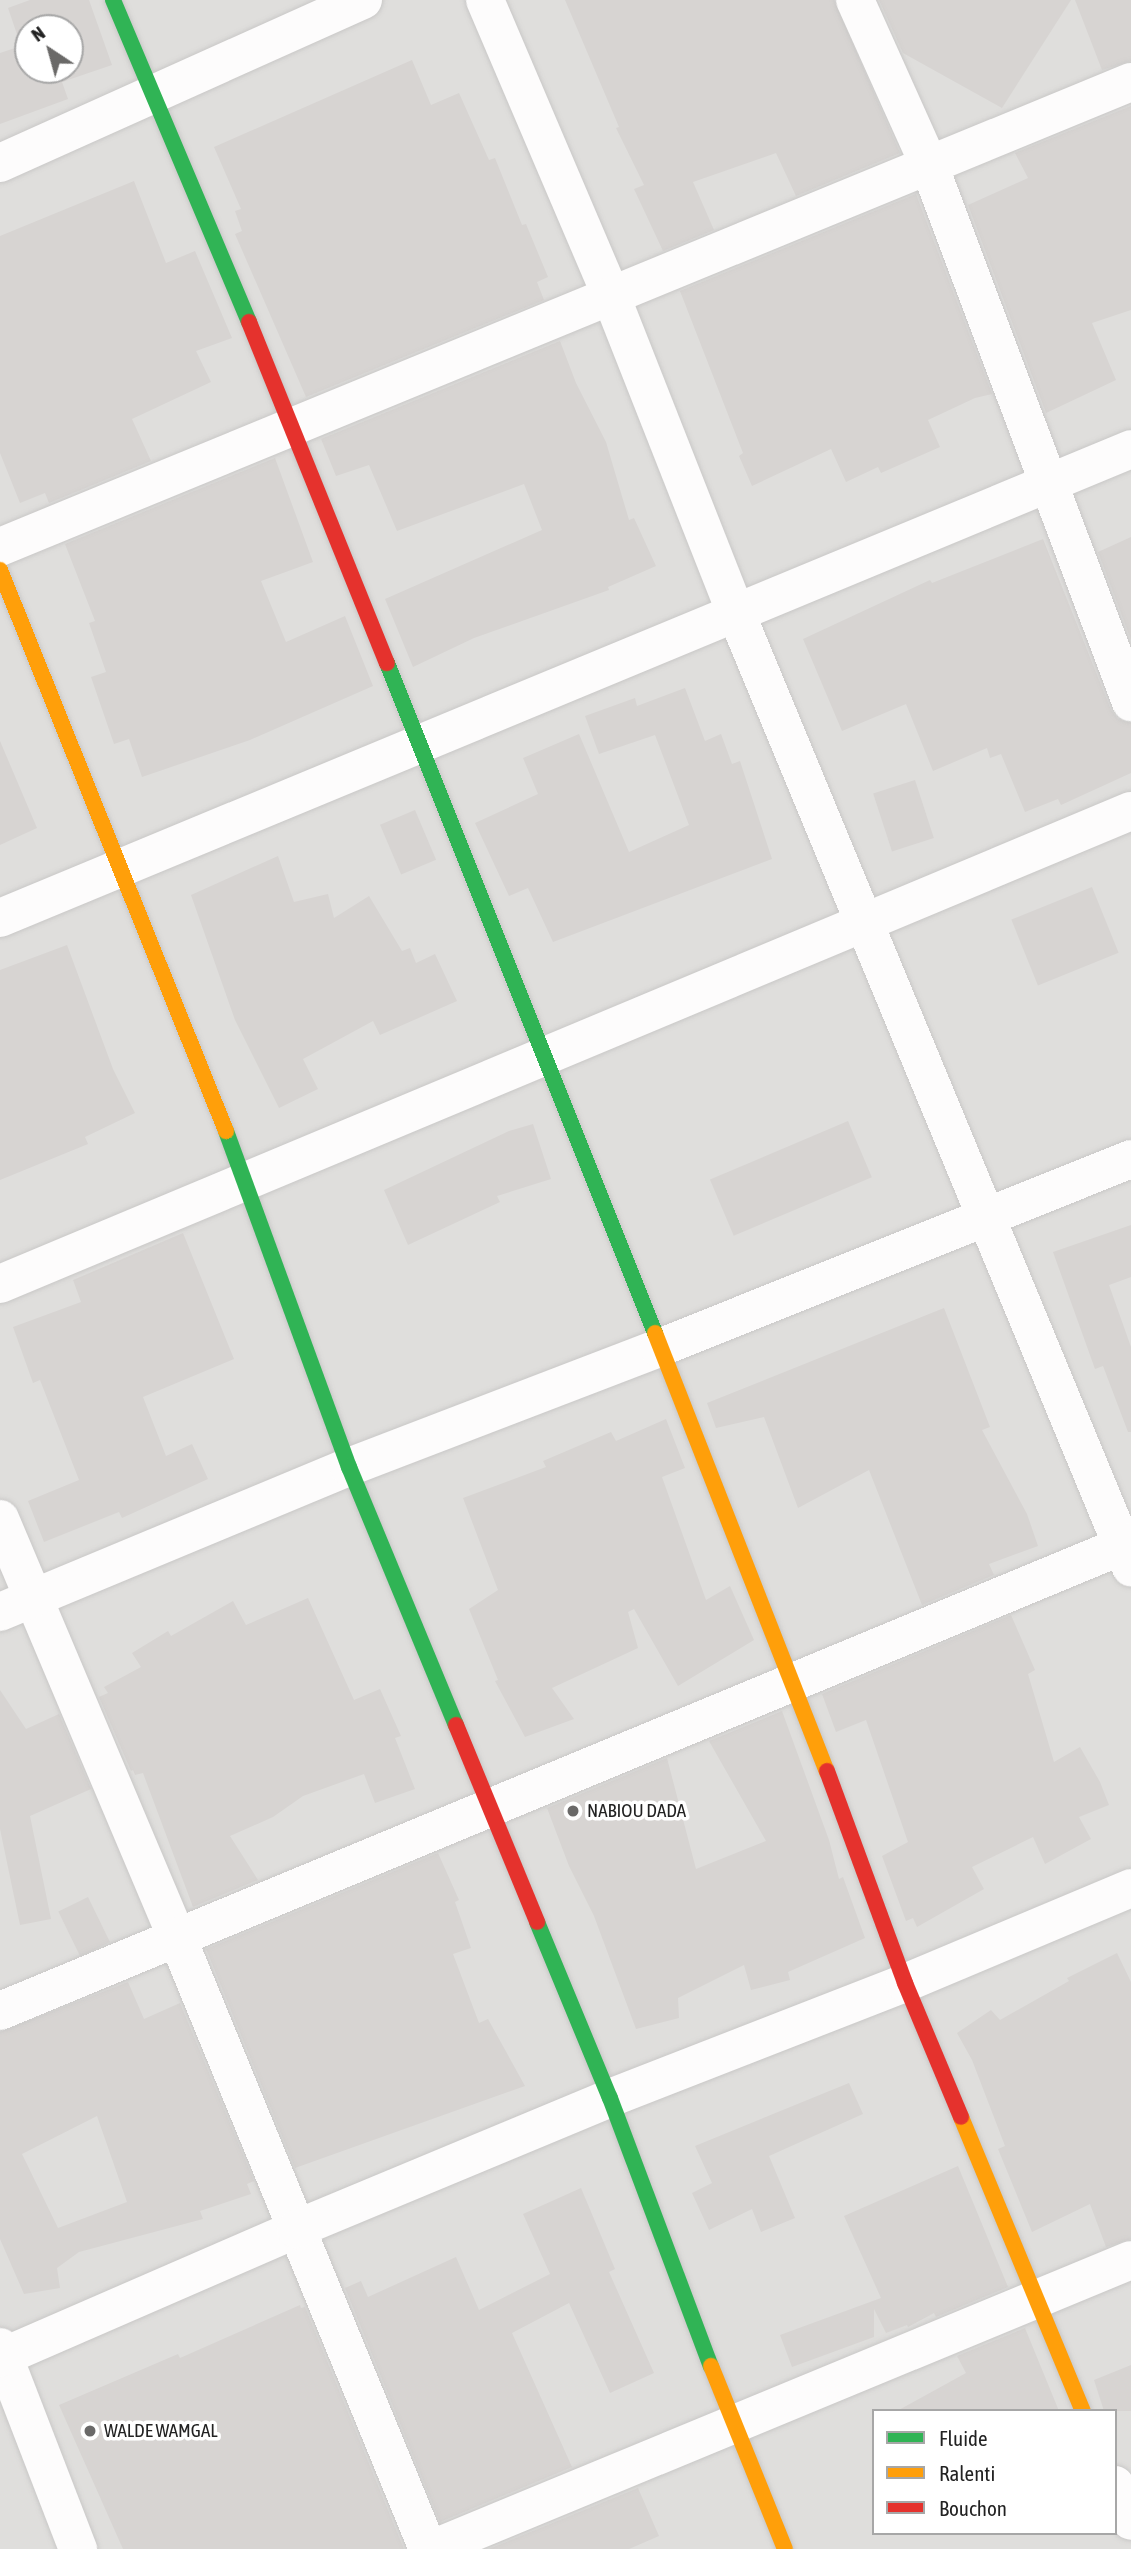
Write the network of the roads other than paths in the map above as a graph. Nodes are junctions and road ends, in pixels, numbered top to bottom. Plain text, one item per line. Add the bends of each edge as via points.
1 (113, 0) edge
2 (363, 0) edge
3 (485, 0) edge
4 (855, 0) edge
5 (1131, 82) edge
6 (155, 94) junction
7 (0, 163) edge
8 (929, 165) junction
9 (611, 296) junction
10 (293, 427) junction
11 (1131, 449) edge
12 (1050, 483) junction
13 (0, 547) edge
14 (0, 570) edge
15 (736, 613) junction
16 (1131, 702) edge
17 (419, 744) junction
18 (1131, 811) edge
19 (118, 869) junction
20 (0, 918) edge
21 (864, 922) junction
22 (543, 1057) junction
23 (1131, 1159) edge
24 (246, 1181) junction
25 (985, 1219) junction
26 (0, 1284) edge
27 (659, 1348) junction
28 (349, 1467) junction
29 (0, 1520) edge
30 (1128, 1552) edge
31 (16, 1605) edge
32 (794, 1681) junction
33 (489, 1808) junction
34 (1131, 1888) edge
35 (177, 1937) junction
36 (905, 1983) junction
37 (0, 2011) edge
38 (610, 2098) junction
39 (296, 2229) junction
40 (1131, 2260) edge
41 (1035, 2300) junction
42 (1, 2354) edge
43 (1082, 2409) edge
44 (733, 2425) junction
45 (1117, 2490) edge
46 (1131, 2521) edge
47 (78, 2549) edge
48 (430, 2549) edge
49 (785, 2549) edge

1 - 6 street
2 - 6 street
3 - 9 street
4 - 8 street
5 - 8 street
6 - 7 street
6 - 10 street
8 - 9 street
8 - 12 street
9 - 10 street
9 - 15 street
10 - 13 street
10 - 17 street
11 - 12 street
12 - 15 street
12 - 16 street
14 - 19 street
15 - 17 street
15 - 21 street
17 - 19 street
17 - 22 street
18 - 21 street
19 - 20 street
19 - 24 street
21 - 22 street
21 - 25 street
22 - 24 street
22 - 27 street
23 - 25 street
24 - 26 street
24 - 28 street
25 - 27 street
25 - 30 street
27 - 28 street
27 - 32 street
28 - 31 street
28 - 33 street
29 - 31 street
30 - 32 street
31 - 35 street
32 - 33 street
32 - 36 street
33 - 35 street
33 - 38 street
34 - 36 street
35 - 37 street
35 - 39 street
36 - 38 street
36 - 41 street
38 - 39 street
38 - 44 street
39 - 42 street
39 - 48 street
40 - 41 street
41 - 43 street
41 - 44 street
42 - 47 street
44 - 48 street
44 - 49 street
45 - 46 street

